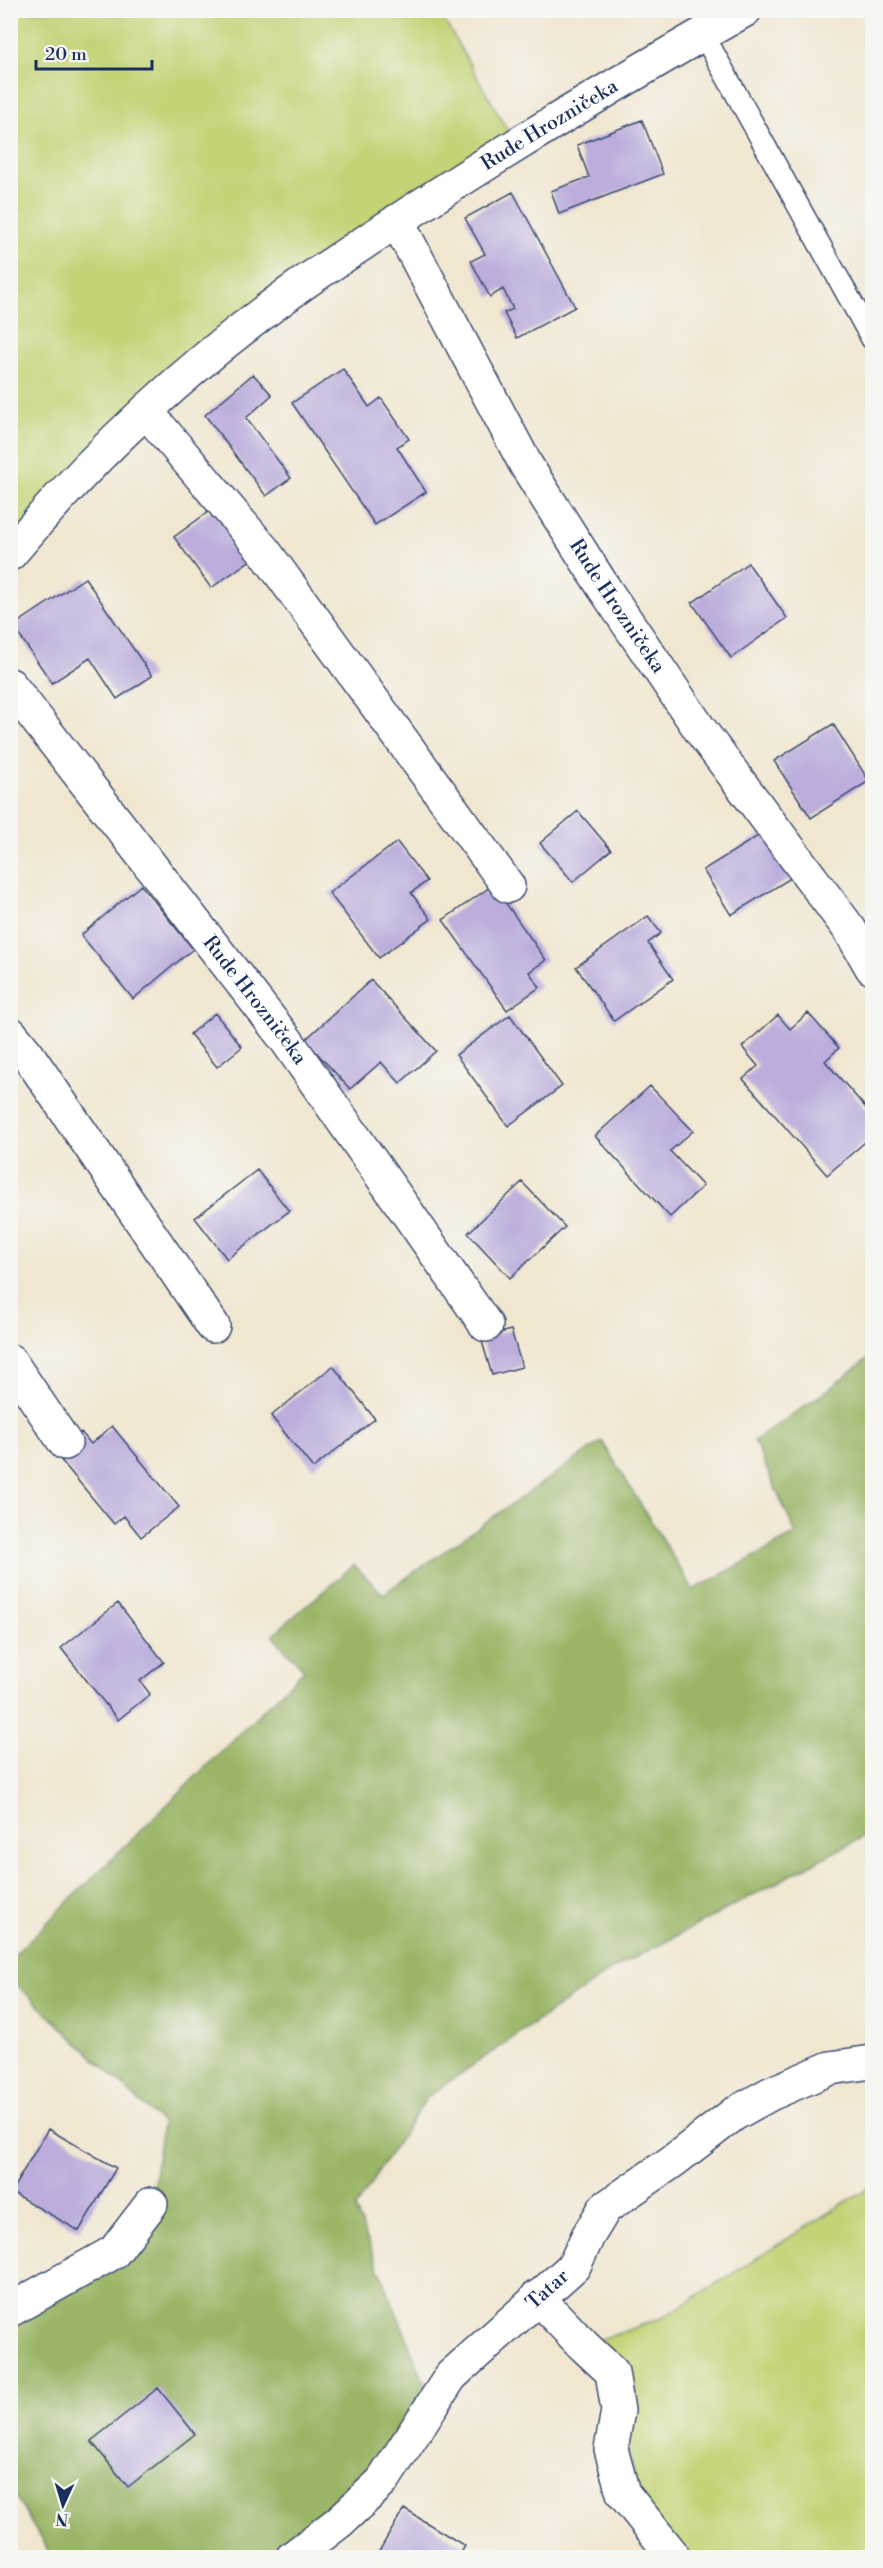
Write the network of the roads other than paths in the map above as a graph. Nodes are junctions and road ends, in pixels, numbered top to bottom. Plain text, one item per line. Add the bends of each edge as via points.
1 (745, 10) edge
2 (703, 34) junction
3 (397, 220) junction
4 (873, 339) edge
5 (146, 411) junction
6 (10, 554) edge
7 (10, 685) edge
8 (508, 886) dead end
9 (873, 968) edge
10 (10, 1033) edge
11 (486, 1325) dead end
12 (213, 1326) dead end
13 (10, 1361) edge
14 (64, 1443) dead end
15 (873, 2062) edge
16 (151, 2204) dead end
17 (537, 2297) junction
18 (10, 2310) edge
19 (671, 2553) dead end
20 (292, 2558) edge

1 - 2 street, Rude Hrozničeka
2 - 3 street, Rude Hrozničeka via 559,117
2 - 4 lane
3 - 5 street, Rude Hrozničeka via 304,283
3 - 9 street, Rude Hrozničeka via 526,465 604,588 701,730 850,930
5 - 6 street, Rude Hrozničeka via 99,455
5 - 8 street via 265,552
7 - 11 street, Rude Hrozničeka via 287,1041
10 - 12 street
13 - 14 street
15 - 17 street, Tatar via 831,2068 734,2114 605,2208 573,2266
16 - 18 street via 114,2252
17 - 19 street via 612,2372 618,2411 611,2449 623,2493
17 - 20 street, Tatar via 451,2376 382,2482

